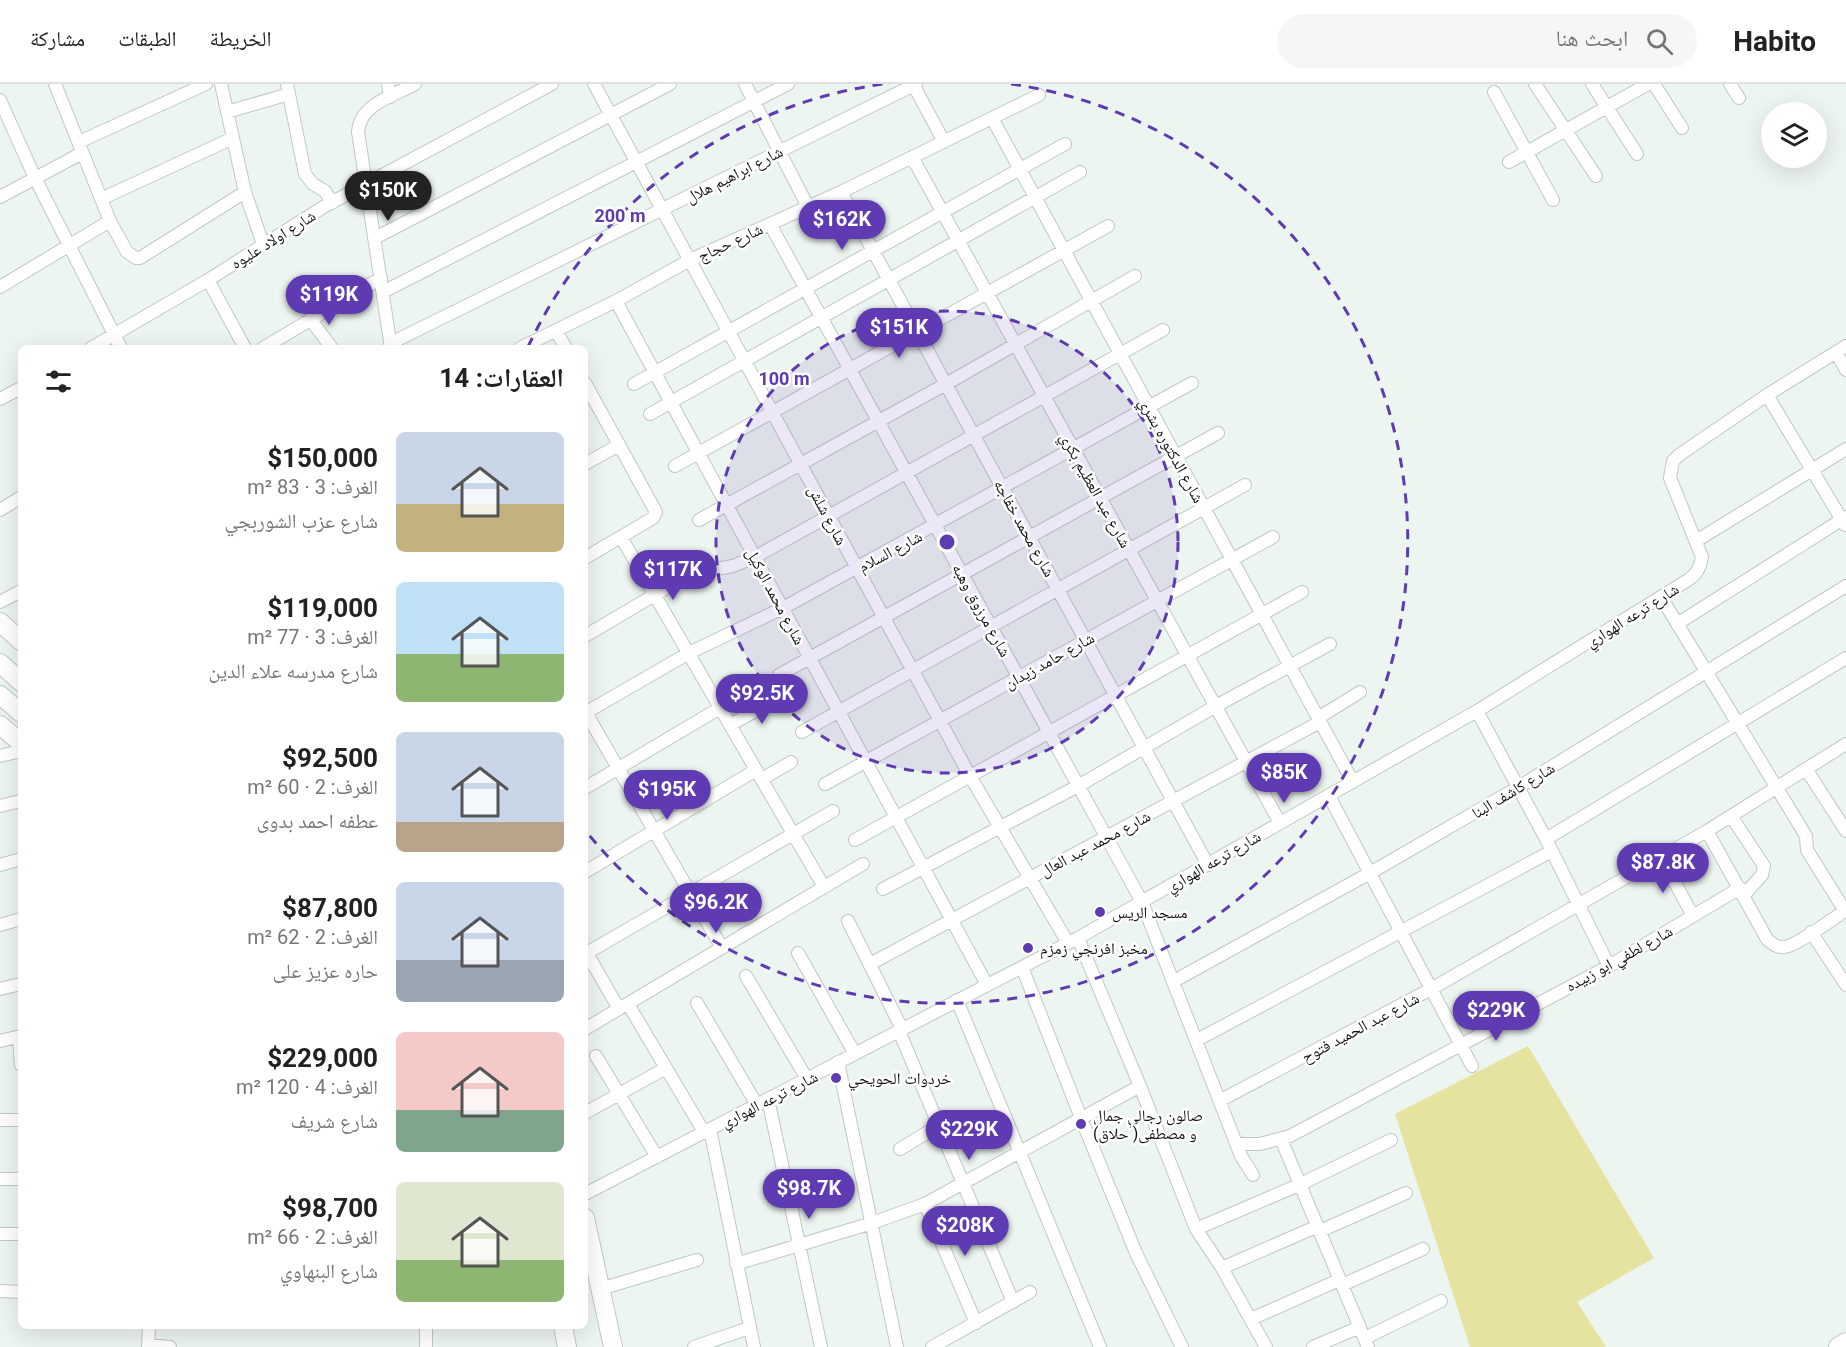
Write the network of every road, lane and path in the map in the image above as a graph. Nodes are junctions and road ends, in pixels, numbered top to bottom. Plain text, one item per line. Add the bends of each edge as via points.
1 (206, 84) edge
2 (221, 84) edge
3 (388, 84) edge
4 (415, 84) edge
5 (552, 84) edge
6 (594, 84) edge
7 (670, 84) edge
8 (745, 84) edge
9 (789, 84) edge
10 (914, 84) edge
11 (1536, 84) edge
12 (1592, 84) edge
13 (1648, 84) edge
14 (1654, 84) edge
15 (1730, 84) edge
16 (59, 85) edge
17 (288, 87) edge
18 (1494, 92) dead end
19 (1039, 95) dead end
20 (390, 97) junction
21 (1739, 98) dead end
22 (0, 100) edge
23 (754, 101) junction
24 (1607, 107) junction
25 (227, 112) junction
26 (612, 115) junction
27 (992, 118) junction
28 (1682, 128) dead end
29 (1566, 130) junction
30 (233, 138) junction
31 (944, 142) junction
32 (1065, 144) dead end
33 (80, 148) junction
34 (780, 151) junction
35 (1527, 152) junction
36 (1637, 154) dead end
37 (912, 157) junction
38 (637, 161) junction
39 (1509, 162) dead end
40 (1019, 169) junction
41 (1080, 172) dead end
42 (1596, 176) dead end
43 (35, 178) junction
44 (367, 184) junction
45 (245, 192) junction
46 (841, 192) junction
47 (0, 196) edge
48 (1035, 197) junction
49 (101, 199) junction
50 (1553, 200) dead end
51 (332, 203) junction
52 (808, 207) junction
53 (663, 209) junction
54 (942, 212) junction
55 (110, 221) junction
56 (770, 224) junction
57 (1108, 226) dead end
58 (375, 238) junction
59 (958, 240) junction
60 (263, 244) junction
61 (69, 247) junction
62 (873, 251) junction
63 (1064, 251) junction
64 (690, 261) junction
65 (1135, 276) dead end
66 (381, 278) junction
67 (889, 279) junction
68 (207, 280) junction
69 (0, 287) edge
70 (805, 289) junction
71 (383, 292) junction
72 (987, 293) junction
73 (616, 301) junction
74 (1091, 301) junction
75 (821, 318) junction
76 (310, 319) junction
77 (1163, 330) dead end
78 (556, 331) junction
79 (728, 331) junction
80 (917, 332) junction
81 (114, 335) junction
82 (97, 345) edge
83 (119, 345) edge
84 (244, 345) edge
85 (268, 345) edge
86 (330, 345) edge
87 (391, 345) edge
88 (393, 345) edge
89 (526, 345) edge
90 (564, 345) edge
91 (1016, 345) junction
92 (1841, 349) edge
93 (1120, 354) junction
94 (744, 361) junction
95 (849, 369) junction
96 (1846, 370) edge
97 (655, 372) junction
98 (1192, 383) dead end
99 (634, 384) dead end
100 (946, 384) junction
101 (18, 390) edge
102 (588, 390) edge
103 (1767, 395) junction
104 (1044, 396) junction
105 (0, 399) edge
106 (671, 402) junction
107 (1148, 406) junction
108 (772, 412) junction
109 (650, 414) dead end
110 (878, 421) junction
111 (1218, 433) dead end
112 (974, 435) junction
113 (619, 445) junction
114 (1073, 448) junction
115 (1846, 449) edge
116 (698, 453) junction
117 (1176, 456) junction
118 (588, 462) edge
119 (801, 464) junction
120 (675, 466) dead end
121 (1812, 470) junction
122 (906, 473) junction
123 (1245, 484) dead end
124 (1002, 487) junction
125 (1101, 498) junction
126 (18, 499) edge
127 (726, 504) junction
128 (1204, 508) junction
129 (0, 510) edge
130 (830, 515) junction
131 (699, 520) dead end
132 (1845, 521) edge
133 (936, 526) junction
134 (621, 537) junction
135 (1029, 537) junction
136 (1273, 537) dead end
137 (1695, 542) junction
138 (1129, 549) junction
139 (588, 556) edge
140 (755, 557) junction
141 (1232, 559) junction
142 (856, 569) junction
143 (962, 574) junction
144 (1846, 586) edge
145 (1058, 589) junction
146 (1302, 591) dead end
147 (18, 593) edge
148 (655, 595) junction
149 (1661, 597) junction
150 (1157, 600) junction
151 (0, 602) edge
152 (783, 609) junction
153 (1261, 614) junction
154 (883, 618) junction
155 (0, 622) edge
156 (1677, 624) junction
157 (991, 626) junction
158 (588, 634) edge
159 (18, 637) edge
160 (1086, 640) junction
161 (1330, 644) dead end
162 (689, 653) junction
163 (1188, 655) junction
164 (810, 658) junction
165 (1846, 658) edge
166 (0, 663) edge
167 (1290, 666) junction
168 (912, 670) junction
169 (1707, 673) junction
170 (779, 675) dead end
171 (1018, 677) junction
172 (18, 679) edge
173 (1360, 692) dead end
174 (0, 695) edge
175 (1116, 695) junction
176 (779, 698) dead end
177 (1216, 706) junction
178 (720, 708) junction
179 (18, 710) edge
180 (588, 710) edge
181 (838, 711) junction
182 (1476, 711) junction
183 (588, 717) edge
184 (941, 720) junction
185 (1319, 720) junction
186 (1739, 723) junction
187 (730, 725) junction
188 (0, 726) edge
189 (802, 732) dead end
190 (1049, 732) junction
191 (18, 741) edge
192 (1846, 744) edge
193 (1144, 747) junction
194 (18, 752) edge
195 (0, 756) edge
196 (791, 762) dead end
197 (866, 762) junction
198 (1247, 762) junction
199 (619, 768) junction
200 (1806, 769) junction
201 (759, 774) junction
202 (970, 776) junction
203 (1353, 782) junction
204 (825, 784) dead end
205 (588, 786) edge
206 (1078, 786) junction
207 (1777, 787) junction
208 (1517, 788) junction
209 (1329, 796) junction
210 (1173, 801) junction
211 (18, 802) edge
212 (0, 806) edge
213 (833, 811) dead end
214 (1731, 816) junction
215 (896, 817) junction
216 (1280, 823) junction
217 (1000, 826) junction
218 (655, 830) junction
219 (1707, 831) junction
220 (1846, 831) edge
221 (794, 834) junction
222 (1106, 837) junction
223 (1546, 839) junction
224 (855, 840) dead end
225 (1552, 850) junction
226 (1660, 857) junction
227 (18, 860) edge
228 (863, 864) dead end
229 (0, 865) edge
230 (1208, 865) junction
231 (923, 867) junction
232 (588, 870) edge
233 (1370, 873) junction
234 (1030, 877) junction
235 (824, 887) junction
236 (883, 889) dead end
237 (691, 892) junction
238 (1742, 892) junction
239 (1142, 902) junction
240 (1577, 904) junction
241 (1845, 910) edge
242 (1693, 916) junction
243 (951, 919) junction
244 (18, 920) edge
245 (848, 921) dead end
246 (0, 925) edge
247 (1401, 932) junction
248 (1811, 932) junction
249 (1073, 940) junction
250 (722, 948) junction
251 (588, 951) edge
252 (798, 953) dead end
253 (588, 955) edge
254 (870, 964) junction
255 (1609, 966) junction
256 (1022, 967) junction
257 (746, 976) dead end
258 (1173, 981) junction
259 (18, 985) edge
260 (987, 985) junction
261 (1846, 985) edge
262 (0, 989) edge
263 (1431, 989) junction
264 (957, 1000) junction
265 (697, 1003) dead end
266 (623, 1007) junction
267 (588, 1027) edge
268 (901, 1030) junction
269 (18, 1036) edge
270 (1197, 1040) junction
271 (0, 1041) edge
272 (1460, 1044) junction
273 (855, 1054) junction
274 (596, 1056) dead end
275 (838, 1062) junction
276 (1473, 1066) dead end
277 (666, 1068) junction
278 (807, 1079) junction
279 (1140, 1086) junction
280 (619, 1094) junction
281 (768, 1099) junction
282 (1221, 1100) junction
283 (757, 1105) junction
284 (588, 1111) edge
285 (1081, 1118) junction
286 (0, 1120) edge
287 (18, 1120) edge
288 (938, 1126) junction
289 (707, 1131) junction
290 (1281, 1139) junction
291 (1391, 1140) dead end
292 (1237, 1144) junction
293 (900, 1149) dead end
294 (1020, 1151) junction
295 (657, 1157) junction
296 (1253, 1175) dead end
297 (0, 1179) edge
298 (18, 1179) edge
299 (1301, 1184) junction
300 (963, 1185) junction
301 (588, 1192) edge
302 (1406, 1193) dead end
303 (925, 1204) junction
304 (872, 1223) junction
305 (1319, 1228) junction
306 (1196, 1229) junction
307 (588, 1232) edge
308 (0, 1234) edge
309 (18, 1234) edge
310 (799, 1246) junction
311 (1423, 1249) dead end
312 (698, 1260) dead end
313 (736, 1264) junction
314 (1222, 1268) junction
315 (1340, 1282) junction
316 (600, 1289) junction
317 (0, 1291) edge
318 (18, 1292) edge
319 (1030, 1292) dead end
320 (1441, 1301) dead end
321 (1013, 1302) junction
322 (1251, 1319) junction
323 (976, 1323) junction
324 (749, 1328) junction
325 (149, 1329) edge
326 (426, 1329) edge
327 (564, 1329) edge
328 (1364, 1337) edge
329 (1846, 1342) edge
330 (148, 1346) edge
331 (170, 1347) edge
332 (426, 1347) edge
333 (567, 1347) edge
334 (613, 1347) edge
335 (694, 1347) edge
336 (754, 1347) edge
337 (821, 1347) edge
338 (897, 1347) edge
339 (932, 1347) edge
340 (1100, 1347) edge
341 (1182, 1347) edge
342 (1266, 1347) edge
343 (1313, 1347) edge
344 (1838, 1347) edge

1 - 33 street
2 - 25 street
3 - 20 street
4 - 20 street
5 - 44 street, شارع اولاد عليوه
6 - 26 street, شارع شلش
7 - 26 street
8 - 23 street
9 - 23 street
10 - 31 street
10 - 34 street, شارع ابراهيم هلال
11 - 29 street
12 - 24 street
13 - 24 street
14 - 28 street
15 - 21 street
16 - 33 street
17 - 25 street
17 - 51 street via 305,174 325,191
18 - 35 street
19 - 27 street, شارع حجاج
20 - 44 street via 369,108 359,124
22 - 43 street
23 - 34 street
23 - 38 street
24 - 29 street
24 - 36 street
25 - 30 street
26 - 38 street, شارع شلش
26 - 58 street
27 - 31 street, شارع حجاج
27 - 40 street, شارع الدكتوره بشري
29 - 35 street
29 - 42 street
30 - 45 street
30 - 49 street
31 - 37 street, شارع حجاج
32 - 40 street
33 - 43 street
33 - 49 street
34 - 52 street
34 - 53 street, شارع ابراهيم هلال
35 - 39 street
35 - 50 street
37 - 46 street, شارع حجاج
37 - 54 street, شارع عبد العظيم بكري
38 - 53 street, شارع شلش
38 - 71 street
40 - 48 street, شارع الدكتوره بشري
40 - 54 street
41 - 48 street
43 - 47 street
43 - 61 street
44 - 51 street, شارع اولاد عليوه
44 - 58 street
45 - 55 street via 140,258 127,252
45 - 60 street
46 - 52 street, شارع حجاج
46 - 62 street, شارع محمد خفاجه
48 - 59 street
48 - 63 street, شارع الدكتوره بشري
49 - 55 street
51 - 60 street, شارع اولاد عليوه
52 - 56 street, شارع حجاج
53 - 64 street, شارع شلش
53 - 88 street, شارع ابراهيم هلال
54 - 59 street, شارع عبد العظيم بكري
54 - 62 street
55 - 61 street
56 - 64 street, شارع حجاج
56 - 70 street, شارع مرزوق وهبه
57 - 63 street
58 - 66 street
59 - 67 street
59 - 72 street, شارع عبد العظيم بكري
60 - 68 street, شارع اولاد عليوه
61 - 69 street
61 - 81 street
62 - 67 street, شارع محمد خفاجه
62 - 70 street
63 - 72 street
63 - 74 street, شارع الدكتوره بشري
64 - 73 street, شارع حجاج
64 - 79 street, شارع شلش
65 - 74 street
66 - 71 street
66 - 76 street
67 - 75 street
67 - 80 street, شارع محمد خفاجه
68 - 81 street, شارع اولاد عليوه
68 - 84 street
70 - 75 street, شارع مرزوق وهبه
70 - 79 street
71 - 87 street
72 - 80 street
72 - 91 street, شارع عبد العظيم بكري
73 - 78 street, شارع حجاج
73 - 97 street, شارع محمد الوكيل
74 - 91 street
74 - 93 street, شارع الدكتوره بشري
75 - 94 street
75 - 95 street, شارع مرزوق وهبه
76 - 85 street
76 - 86 street
77 - 93 street
78 - 89 street, شارع حجاج
78 - 90 street
79 - 94 street, شارع شلش
79 - 97 street
80 - 95 street
80 - 100 street, شارع محمد خفاجه
81 - 82 street, شارع اولاد عليوه
81 - 83 street
91 - 100 street
91 - 104 street, شارع عبد العظيم بكري
92 - 96 street
92 - 103 street, شارع ترعه الهواري
93 - 104 street
93 - 107 street, شارع الدكتوره بشري
94 - 106 street
94 - 108 street, شارع شلش
95 - 108 street
95 - 110 street, شارع مرزوق وهبه
97 - 99 street
97 - 106 street, شارع محمد الوكيل
98 - 107 street, شارع السلام
100 - 110 street
100 - 112 street, شارع محمد خفاجه
101 - 105 street
102 - 113 street
103 - 121 street
103 - 137 street, شارع ترعه الهواري via 1673,461 1670,478
104 - 112 street
104 - 114 street, شارع عبد العظيم بكري
106 - 109 street
106 - 116 street, شارع محمد الوكيل
107 - 114 street, شارع السلام
107 - 117 street, شارع الدكتوره بشري
108 - 116 street
108 - 119 street, شارع شلش
110 - 119 street
110 - 122 street, شارع مرزوق وهبه
111 - 117 street
112 - 122 street
112 - 124 street, شارع محمد خفاجه
113 - 118 street
113 - 134 street via 656,515
114 - 124 street, شارع السلام
114 - 125 street, شارع عبد العظيم بكري
115 - 121 street
116 - 120 street
116 - 127 street, شارع محمد الوكيل
117 - 125 street
117 - 128 street, شارع الدكتوره بشري
119 - 127 street
119 - 130 street, شارع شلش
121 - 132 street
121 - 137 street
122 - 130 street
122 - 133 street, شارع مرزوق وهبه
123 - 128 street
124 - 133 street, شارع السلام
124 - 135 street, شارع محمد خفاجه
125 - 135 street
125 - 138 street, شارع عبد العظيم بكري
126 - 129 street
127 - 131 street
127 - 140 street, شارع محمد الوكيل
128 - 138 street
128 - 141 street, شارع الدكتوره بشري
130 - 140 street
130 - 142 street, شارع شلش
132 - 156 street
133 - 142 street, شارع السلام
133 - 143 street, شارع مرزوق وهبه
134 - 139 street
134 - 148 street
135 - 143 street
135 - 145 street, شارع محمد خفاجه
136 - 141 street, شارع حامد زيدان
137 - 149 street, شارع ترعه الهواري via 1702,557 1701,566 1696,574
138 - 145 street
138 - 150 street, شارع عبد العظيم بكري
140 - 148 street via 733,566 690,574
140 - 152 street, شارع محمد الوكيل
141 - 150 street, شارع حامد زيدان
141 - 153 street, شارع الدكتوره بشري
142 - 152 street, شارع السلام
142 - 154 street, شارع شلش
143 - 154 street
143 - 157 street, شارع مرزوق وهبه
144 - 169 street, شارع كاشف البنا
145 - 157 street
145 - 160 street, شارع محمد خفاجه
146 - 153 street
147 - 151 street
148 - 158 street
148 - 162 street
149 - 156 street
149 - 182 street, شارع ترعه الهواري
150 - 160 street, شارع حامد زيدان
150 - 163 street, شارع عبد العظيم بكري
152 - 162 street, شارع السلام
152 - 164 street, شارع محمد الوكيل
153 - 163 street
153 - 167 street, شارع الدكتوره بشري
154 - 164 street
154 - 168 street, شارع شلش
155 - 159 main road
156 - 169 street
157 - 168 street
157 - 171 street, شارع مرزوق وهبه
160 - 171 street, شارع حامد زيدان
160 - 175 street, شارع محمد خفاجه
161 - 167 street
162 - 178 street
162 - 180 street, شارع السلام
163 - 175 street
163 - 177 street, شارع عبد العظيم بكري
164 - 170 street
164 - 181 street, شارع محمد الوكيل
165 - 186 street
166 - 172 main road
167 - 177 street
167 - 185 street, شارع الدكتوره بشري
168 - 181 street
168 - 184 street, شارع شلش
169 - 186 street
169 - 208 street, شارع كاشف البنا
171 - 184 street, شارع حامد زيدان
171 - 190 street, شارع مرزوق وهبه
173 - 185 street, شارع محمد عبد العال
174 - 179 main road
175 - 190 street
175 - 193 street, شارع محمد خفاجه
176 - 187 street
177 - 193 street
177 - 198 street, شارع عبد العظيم بكري
178 - 187 street
178 - 199 street
181 - 189 street
181 - 197 street, شارع محمد الوكيل
182 - 203 street, شارع ترعه الهواري
182 - 208 street
183 - 199 street
184 - 197 street, شارع حامد زيدان
184 - 202 street, شارع شلش
185 - 198 street, شارع محمد عبد العال
185 - 203 street, شارع الدكتوره بشري
186 - 207 street
186 - 223 street
187 - 201 street
188 - 191 main road
190 - 202 street
190 - 206 street, شارع مرزوق وهبه
192 - 200 street, شارع عبد الحميد فتوح
193 - 206 street
193 - 210 street, شارع محمد خفاجه
194 - 195 street
196 - 201 street
197 - 204 street, شارع حامد زيدان
197 - 215 street, شارع محمد الوكيل
198 - 210 street, شارع محمد عبد العال
198 - 216 street, شارع عبد العظيم بكري
199 - 205 street
199 - 218 street
200 - 207 street, شارع عبد الحميد فتوح
200 - 220 street
201 - 218 street
201 - 221 street
202 - 215 street
202 - 217 street, شارع شلش
203 - 209 street, شارع ترعه الهواري
206 - 217 street
206 - 222 street, شارع مرزوق وهبه
207 - 214 street, شارع عبد الحميد فتوح
207 - 241 street via 1806,836 1807,850
208 - 223 street
208 - 233 street, شارع كاشف البنا
209 - 216 street, شارع ترعه الهواري
209 - 233 street
210 - 222 street, شارع محمد عبد العال
210 - 230 street, شارع محمد خفاجه
211 - 212 street
213 - 221 street
214 - 219 street, شارع عبد الحميد فتوح
214 - 238 street via 1764,866 1762,875
215 - 224 street
215 - 231 street, شارع محمد الوكيل
216 - 230 street, شارع ترعه الهواري
217 - 231 street
217 - 234 street, شارع شلش
218 - 232 street
218 - 237 street
219 - 226 street, شارع عبد الحميد فتوح
219 - 238 street
221 - 235 street
221 - 237 street
222 - 234 street, شارع محمد عبد العال
222 - 239 street, شارع مرزوق وهبه
223 - 225 street
225 - 240 street
225 - 247 street
226 - 240 street, شارع عبد الحميد فتوح
226 - 242 street
227 - 229 street
228 - 235 street
230 - 239 street, شارع ترعه الهواري
231 - 236 street
231 - 243 street, شارع محمد الوكيل
233 - 247 street
233 - 258 street, شارع كاشف البنا
234 - 243 street, شارع محمد عبد العال
234 - 249 street, شارع شلش
235 - 250 street
237 - 250 street
237 - 251 street
238 - 242 street, شارع لطفي ابو زبيده
238 - 248 street via 1767,939 1776,946 1787,947
239 - 249 street, شارع ترعه الهواري
239 - 258 street, شارع مرزوق وهبه
240 - 255 street
240 - 263 street, شارع عبد الحميد فتوح
241 - 248 street
242 - 255 street, شارع لطفي ابو زبيده
243 - 254 street, شارع محمد عبد العال
243 - 260 street, شارع محمد الوكيل
244 - 246 street
245 - 254 street
247 - 263 street
247 - 270 street
248 - 261 street
249 - 256 street, شارع ترعه الهواري
249 - 279 street, شارع شلش
250 - 266 street
252 - 273 street
253 - 266 street
254 - 268 street
255 - 272 street, شارع لطفي ابو زبيده
256 - 260 street, شارع ترعه الهواري
256 - 285 street
257 - 278 street
258 - 270 street, شارع مرزوق وهبه
259 - 262 street
260 - 264 street, شارع ترعه الهواري
263 - 272 street
263 - 282 street, شارع عبد الحميد فتوح
264 - 268 street, شارع ترعه الهواري
264 - 294 street
265 - 283 street
266 - 267 street
266 - 277 street
268 - 273 street, شارع ترعه الهواري
268 - 288 street
269 - 271 street
270 - 282 street, شارع مرزوق وهبه
272 - 276 street
272 - 290 street, شارع لطفي ابو زبيده
273 - 275 street, شارع ترعه الهواري
274 - 280 street
275 - 278 street, شارع ترعه الهواري
275 - 304 street
277 - 280 street
277 - 289 street
278 - 281 street, شارع ترعه الهواري
279 - 285 street
279 - 306 street, شارع شلش
280 - 284 street
280 - 295 street
281 - 283 street, شارع ترعه الهواري
281 - 310 street
282 - 292 street, شارع مرزوق وهبه
283 - 289 street, شارع ترعه الهواري
285 - 294 street
285 - 341 street via 1136,1253
286 - 287 street
288 - 293 street
288 - 300 street
289 - 295 street, شارع ترعه الهواري
289 - 313 street
290 - 292 street, شارع لطفي ابو زبيده
290 - 299 street
291 - 299 street
292 - 296 street, شارع مرزوق وهبه
294 - 300 street
294 - 340 street
295 - 301 street, شارع ترعه الهواري
297 - 298 street
299 - 305 street
299 - 306 street
300 - 303 street
300 - 321 street
302 - 305 street
303 - 304 street
303 - 323 street
304 - 310 street
304 - 338 street
305 - 314 street
305 - 315 street
306 - 314 street, شارع شلش
307 - 316 main road
308 - 309 street
310 - 313 street
310 - 337 street
311 - 315 street
312 - 316 street
313 - 324 street
314 - 322 street, شارع شلش
315 - 322 street
315 - 328 street
316 - 334 main road
317 - 318 street
319 - 321 street
320 - 328 street
321 - 323 street
322 - 342 street, شارع شلش
323 - 339 street
324 - 335 street
324 - 336 street
325 - 330 street
326 - 332 street
327 - 333 main road
328 - 343 street
329 - 344 main road
330 - 331 street

